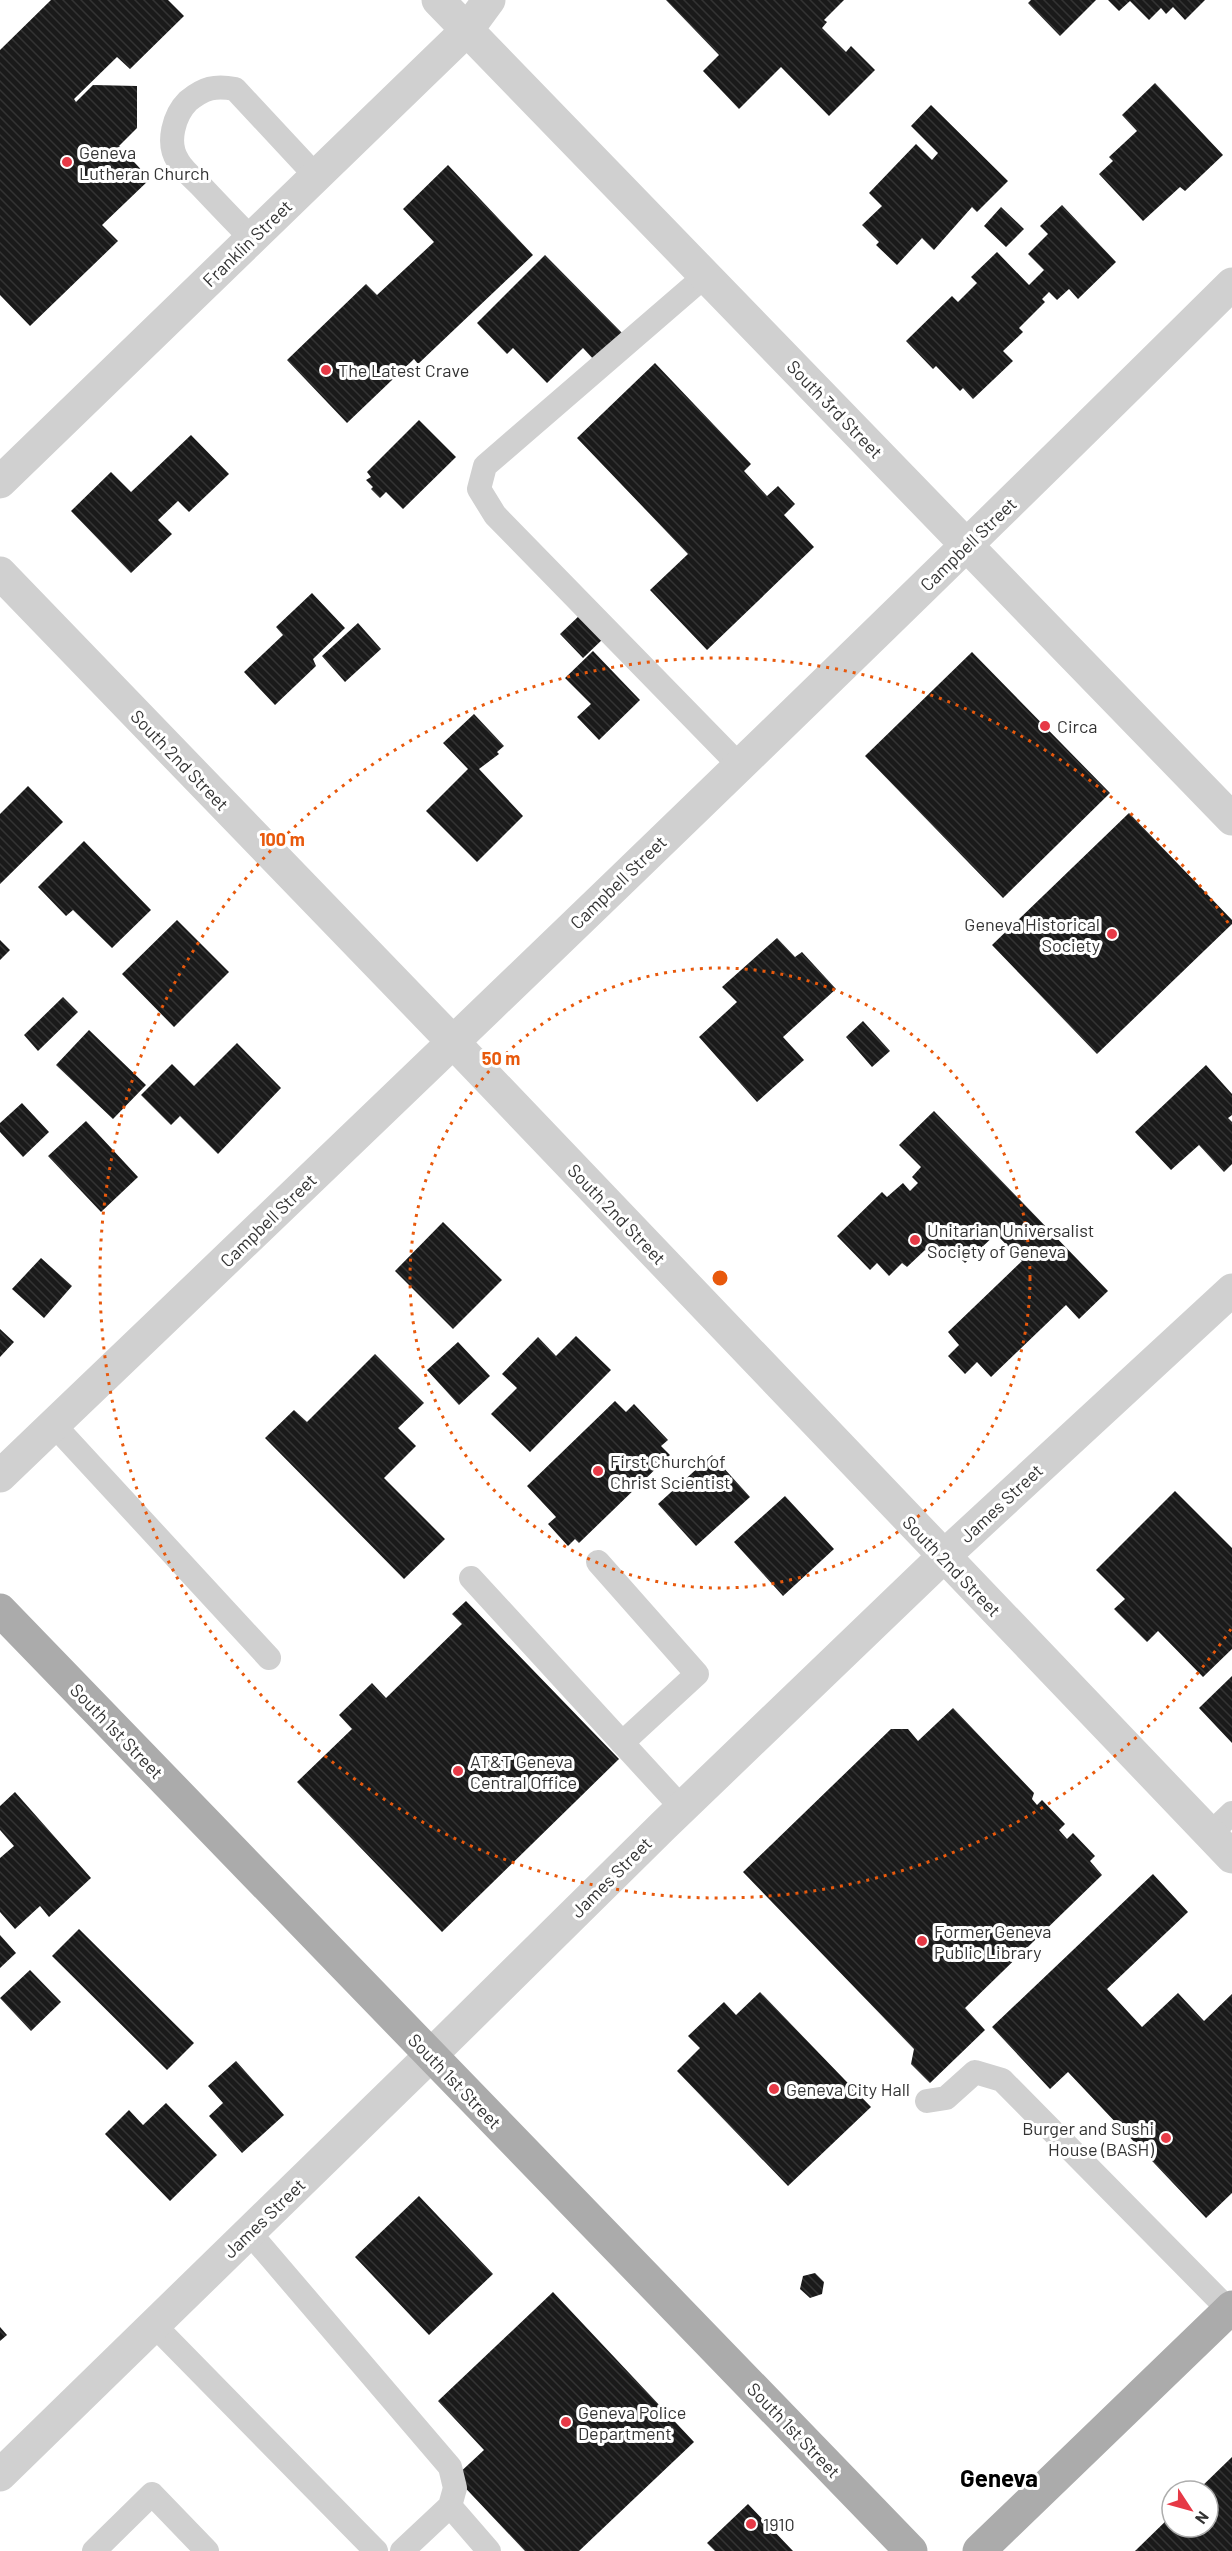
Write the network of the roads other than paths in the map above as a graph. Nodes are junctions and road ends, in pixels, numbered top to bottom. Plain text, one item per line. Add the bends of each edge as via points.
1 (438, 0) edge
2 (489, 0) edge
3 (467, 30) junction
4 (316, 176) junction
5 (252, 239) junction
6 (705, 276) junction
7 (1232, 284) edge
8 (0, 482) edge
9 (967, 546) junction
10 (0, 573) edge
11 (739, 765) junction
12 (1232, 819) edge
13 (454, 1043) junction
14 (1232, 1290) edge
15 (54, 1425) junction
16 (0, 1476) edge
17 (943, 1557) junction
18 (598, 1562) dead end
19 (471, 1578) dead end
20 (0, 1610) edge
21 (269, 1658) dead end
22 (622, 1743) junction
23 (682, 1808) junction
24 (1225, 1834) edge
25 (430, 2056) junction
26 (927, 2101) dead end
27 (249, 2232) junction
28 (1231, 2309) edge
29 (154, 2325) junction
30 (0, 2475) edge
31 (450, 2506) junction
32 (94, 2551) edge
33 (207, 2551) edge
34 (376, 2551) edge
35 (402, 2551) edge
36 (489, 2551) edge
37 (911, 2551) edge
38 (979, 2551) edge

1 - 3 street, South 3rd Street
2 - 3 street, Franklin Street
3 - 4 street, Franklin Street
3 - 6 street, South 3rd Street
4 - 5 street, Franklin Street
4 - 5 lane via 235,89 210,87 184,106 175,123 172,143 177,160
5 - 8 street, Franklin Street
6 - 9 street, South 3rd Street
6 - 11 lane via 486,466 479,489 495,515
7 - 9 street, Campbell Street
9 - 11 street, Campbell Street
9 - 12 street, South 3rd Street
10 - 13 street, South 2nd Street
11 - 13 street, Campbell Street
13 - 15 street, Campbell Street
13 - 17 street, South 2nd Street
14 - 17 street, James Street
15 - 16 street, Campbell Street
15 - 21 lane
17 - 23 street, James Street
17 - 24 street, South 2nd Street
18 - 22 lane via 697,1674
19 - 22 lane
20 - 25 main road, South 1st Street
22 - 23 lane
23 - 25 street, James Street
25 - 27 street, James Street
25 - 37 main road, South 1st Street
26 - 28 lane via 946,2098 975,2072 1002,2080
27 - 29 street, James Street
27 - 31 lane via 450,2467 455,2488
28 - 38 main road
29 - 30 street, James Street
29 - 34 lane
31 - 35 lane
31 - 36 lane
32 - 33 lane via 152,2494

